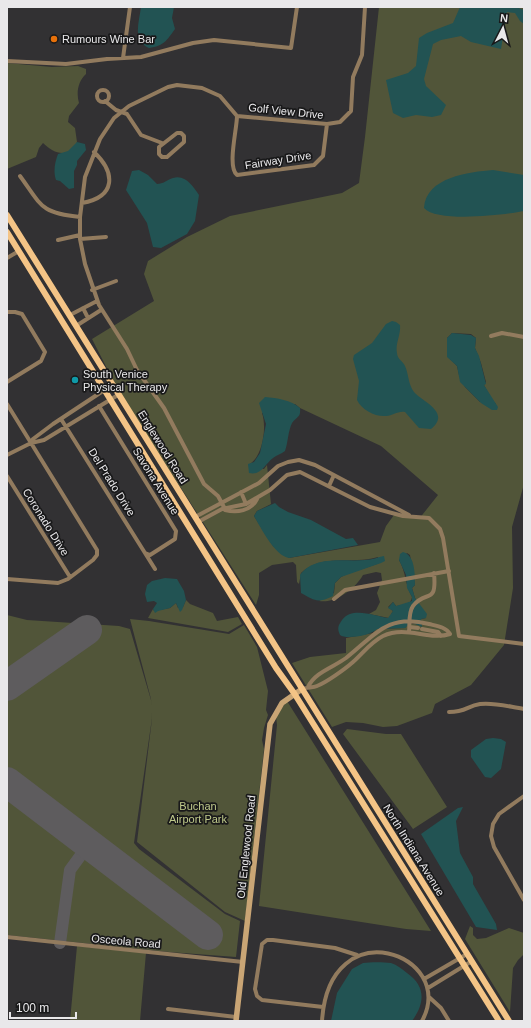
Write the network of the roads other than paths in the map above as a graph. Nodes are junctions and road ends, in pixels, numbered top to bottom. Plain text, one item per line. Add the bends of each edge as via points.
1 (130, 7) edge
2 (297, 7) edge
3 (365, 7) edge
4 (123, 58) junction
5 (7, 61) edge
6 (106, 101) dead end
7 (122, 111) junction
8 (237, 116) junction
9 (328, 124) junction
10 (162, 143) junction
11 (94, 152) junction
12 (20, 176) dead end
13 (82, 203) junction
14 (7, 215) edge
15 (80, 216) junction
16 (7, 232) edge
17 (80, 237) junction
18 (106, 237) dead end
19 (58, 240) dead end
20 (19, 251) junction
21 (7, 258) edge
22 (116, 281) dead end
23 (92, 290) junction
24 (97, 301) junction
25 (83, 308) junction
26 (101, 310) junction
27 (7, 312) edge
28 (88, 318) junction
29 (73, 321) junction
30 (65, 326) junction
31 (491, 336) dead end
32 (524, 337) edge
33 (7, 382) edge
34 (112, 385) junction
35 (105, 390) junction
36 (118, 395) junction
37 (111, 399) junction
38 (7, 404) edge
39 (99, 406) junction
40 (61, 419) junction
41 (66, 426) junction
42 (31, 443) junction
43 (7, 455) edge
44 (334, 475) junction
45 (7, 476) edge
46 (165, 486) junction
47 (329, 486) junction
48 (240, 492) junction
49 (257, 498) junction
50 (221, 502) junction
51 (246, 504) junction
52 (224, 509) junction
53 (411, 516) junction
54 (196, 519) junction
55 (146, 553) junction
56 (155, 569) dead end
57 (449, 570) junction
58 (434, 573) junction
59 (70, 577) junction
60 (7, 579) edge
61 (334, 599) dead end
62 (410, 621) junction
63 (434, 625) junction
64 (410, 630) junction
65 (433, 630) junction
66 (450, 634) junction
67 (441, 636) junction
68 (459, 636) junction
69 (524, 644) edge
70 (305, 688) junction
71 (294, 693) junction
72 (524, 709) edge
73 (449, 712) dead end
74 (524, 796) edge
75 (524, 900) edge
76 (7, 937) edge
77 (467, 954) junction
78 (357, 955) junction
79 (460, 958) junction
80 (472, 961) junction
81 (243, 962) junction
82 (465, 966) junction
83 (424, 979) junction
84 (428, 988) junction
85 (428, 997) junction
86 (323, 1007) junction
87 (168, 1009) dead end
88 (236, 1019) edge
89 (322, 1021) edge
90 (422, 1021) edge
91 (449, 1021) edge
92 (499, 1021) edge
93 (509, 1021) edge

1 - 4 street
2 - 4 street via 291,48 210,41 193,43 150,56
3 - 9 street, Golf View Drive via 362,55 353,77 351,112 340,122
4 - 5 street via 58,65
6 - 7 street via 116,110
7 - 8 street, Golf View Drive via 140,99 177,85 202,88 220,96
7 - 10 street via 142,135
7 - 11 street, Golf View Drive via 106,128
8 - 9 street, Golf View Drive
8 - 9 street, Fairway Drive via 233,159 233,168 237,175 314,165 323,156
10 - 10 street via 159,154 167,157 184,142 184,136 177,133
11 - 13 street, Golf View Drive via 85,177
11 - 13 street via 108,170 109,184 97,199
12 - 15 street via 32,196 48,210 62,215
13 - 15 street, Golf View Drive
14 - 29 main road, Englewood Road
15 - 17 street, Golf View Drive
16 - 20 main road, Englewood Road
17 - 18 street
17 - 19 street
17 - 23 street, Golf View Drive
20 - 21 street
20 - 30 main road, Englewood Road
22 - 23 street
23 - 24 street, Golf View Drive
24 - 25 street
24 - 26 street, Golf View Drive
25 - 28 street
25 - 29 street
26 - 28 street
26 - 50 street, Golf View Drive via 127,349 137,370 164,408 204,484
27 - 33 street via 22,314 45,352 41,360
28 - 29 street
29 - 30 main road
29 - 34 main road, Englewood Road
30 - 35 main road, Englewood Road
31 - 32 street via 502,333
34 - 35 street
34 - 36 main road, Englewood Road
35 - 37 main road, Englewood Road
35 - 40 street
36 - 37 street
36 - 54 main road, Englewood Road
37 - 39 street
37 - 46 main road, Englewood Road
38 - 42 street
39 - 41 street
39 - 55 street, Savona Avenue via 177,534 175,539 151,554
40 - 41 street, Del Prado Drive
40 - 42 street via 33,438
41 - 42 street via 44,440
41 - 55 street, Del Prado Drive
42 - 43 street
42 - 59 street via 97,548 94,559
44 - 47 street
44 - 48 street via 299,460 278,466 259,483
44 - 53 street
45 - 59 street, Coronado Drive
46 - 54 main road via 171,490 191,521
46 - 71 main road, Englewood Road via 276,668
47 - 49 street via 308,475 295,473 287,475
47 - 53 street via 370,508
48 - 50 street
48 - 51 street
49 - 51 street
49 - 52 street via 249,508 238,511
50 - 52 street, Golf View Drive
50 - 54 street
51 - 52 street
52 - 54 street
53 - 57 street via 429,518 440,529
54 - 70 main road, Englewood Road
55 - 56 street, Del Prado Drive
57 - 58 street
57 - 68 street
58 - 61 street via 345,590
58 - 62 street via 432,595 413,606
59 - 60 street via 63,582 54,583
62 - 63 street
62 - 64 street
62 - 70 street via 398,622 377,631
63 - 65 street
63 - 66 street via 448,630
64 - 65 street
64 - 67 street
64 - 70 street via 384,636 316,687
65 - 67 street
66 - 67 street
66 - 68 street
68 - 69 street
70 - 71 street, Old Englewood Road
70 - 77 main road, North Indiana Avenue
71 - 79 main road, North Indiana Avenue
71 - 81 street, Old Englewood Road via 280,706 270,724
72 - 73 street via 483,704 462,712
74 - 75 street via 499,814 493,824 491,836 494,847
76 - 81 street, Osceola Road
77 - 79 street
77 - 80 main road, North Indiana Avenue
78 - 83 street via 375,953 398,956 413,965
78 - 86 street via 339,970 330,985
78 - 86 street via 335,948 273,940 267,940 262,944 255,989 257,996 262,1000
79 - 82 main road, North Indiana Avenue
79 - 83 street
80 - 82 street
80 - 93 main road, North Indiana Avenue
81 - 88 street, Old Englewood Road
82 - 84 street
82 - 92 main road, North Indiana Avenue
83 - 84 street
84 - 85 street
85 - 90 street
85 - 91 street via 441,1008
86 - 89 street
87 - 88 street

